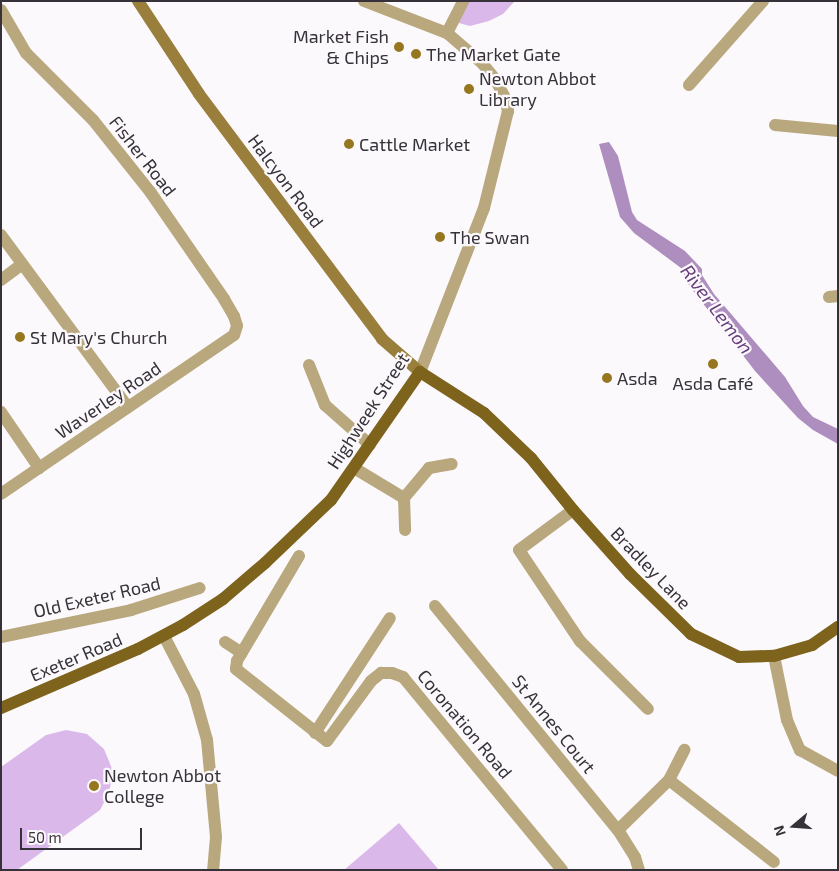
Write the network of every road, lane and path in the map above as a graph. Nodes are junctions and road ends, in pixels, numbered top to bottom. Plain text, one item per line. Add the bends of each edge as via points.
1 (138, 1) edge
2 (364, 1) edge
3 (463, 1) edge
4 (763, 1) edge
5 (1, 10) edge
6 (447, 33) junction
7 (688, 85) dead end
8 (775, 125) dead end
9 (838, 131) edge
10 (1, 235) edge
11 (22, 264) junction
12 (1, 280) edge
13 (234, 335) joint
14 (309, 365) dead end
15 (420, 372) junction
16 (128, 407) junction
17 (1, 412) edge
18 (370, 445) junction
19 (452, 464) dead end
20 (39, 468) junction
21 (354, 468) junction
22 (1, 494) edge
23 (404, 498) junction
24 (573, 510) junction
25 (404, 530) dead end
26 (299, 556) dead end
27 (200, 588) dead end
28 (435, 606) dead end
29 (390, 618) dead end
30 (838, 627) edge
31 (164, 636) junction
32 (1, 637) edge
33 (225, 642) dead end
34 (242, 653) junction
35 (774, 656) junction
36 (1, 708) edge
37 (648, 709) dead end
38 (315, 733) junction
39 (684, 750) dead end
40 (838, 771) edge
41 (669, 780) junction
42 (618, 830) junction
43 (774, 862) dead end
44 (213, 870) edge
45 (562, 870) edge
46 (639, 870) edge

1 - 15 main road, Halcyon Road via 199,94 382,339
2 - 6 street, Highweek Street
3 - 6 street
4 - 7 street
5 - 13 street, Fisher Road via 26,53 93,120 151,193 234,316 237,326
6 - 15 street, Highweek Street via 482,63 495,79 508,111 484,208
8 - 9 street
10 - 11 street
11 - 12 street
11 - 16 street
13 - 16 street, Waverley Road
14 - 18 street via 325,405
15 - 18 main road, Highweek Street
15 - 24 main road, Bradley Lane via 484,412 531,458
16 - 20 street, Waverley Road
17 - 20 street
18 - 21 main road, Highweek Street
19 - 23 street via 428,468
20 - 22 street, Waverley Road
21 - 23 street
21 - 31 main road, Highweek Street via 331,500 265,563 223,599
23 - 25 street
24 - 35 main road, Bradley Lane via 630,574 691,634 739,657
24 - 37 street via 518,550 580,641
26 - 34 street
27 - 32 street, Old Exeter Road via 131,610
28 - 42 street, St Annes Court
29 - 38 street
30 - 35 main road, Bradley Lane via 812,645
31 - 36 main road, Exeter Road
31 - 44 street via 194,694 207,740 216,837
33 - 34 street
34 - 38 street via 236,669
35 - 40 street via 787,720 800,750
38 - 45 street, Coronation Road via 327,741 371,680 381,674 403,677
39 - 41 street
41 - 42 street
41 - 43 street
42 - 46 street, St Annes Court via 635,857

